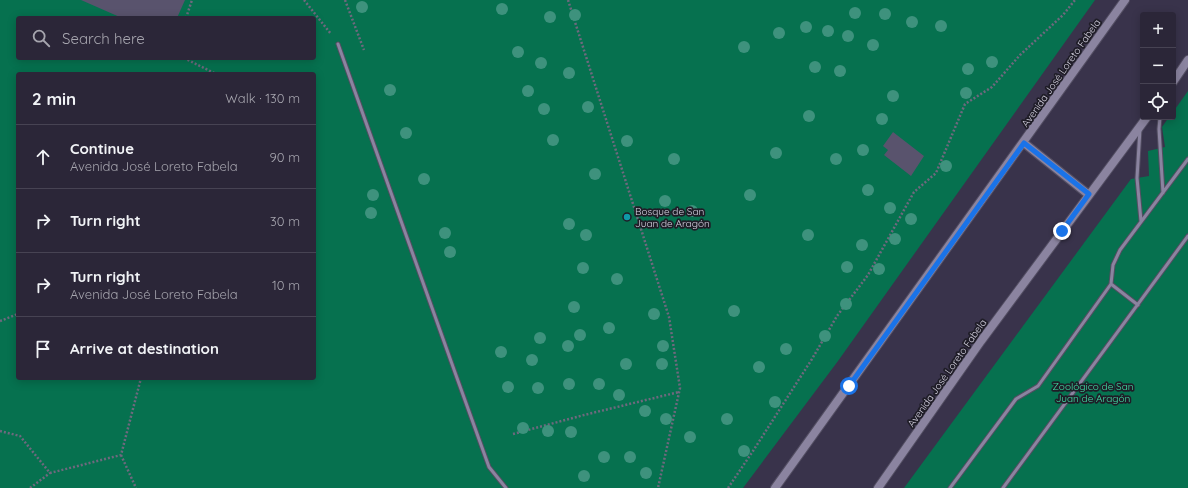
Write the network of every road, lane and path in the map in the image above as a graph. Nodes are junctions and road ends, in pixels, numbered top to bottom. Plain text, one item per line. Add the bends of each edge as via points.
1 (192, 0) edge
2 (304, 0) edge
3 (345, 0) edge
4 (568, 0) edge
5 (1075, 0) edge
6 (1125, 0) edge
7 (187, 16) edge
8 (338, 44) joint
9 (364, 50) dead end
10 (188, 60) edge
11 (1188, 60) edge
12 (212, 72) edge
13 (1176, 78) edge
14 (1145, 120) edge
15 (1160, 120) edge
16 (1140, 126) junction
17 (1024, 143) junction
18 (1188, 159) edge
19 (1163, 193) junction
20 (1089, 194) junction
21 (1141, 221) junction
22 (1188, 236) edge
23 (1111, 284) junction
24 (1138, 305) junction
25 (16, 315) edge
26 (0, 321) edge
27 (140, 380) edge
28 (679, 392) junction
29 (0, 431) edge
30 (513, 434) dead end
31 (121, 455) junction
32 (50, 473) junction
33 (30, 488) edge
34 (136, 488) edge
35 (506, 488) edge
36 (658, 488) edge
37 (728, 488) edge
38 (775, 488) edge
39 (878, 488) edge
40 (950, 488) edge
41 (1003, 488) edge

1 - 7 path
2 - 8 path
3 - 9 path
4 - 28 path via 669,317
5 - 37 path via 1063,15 1020,55 992,88 965,104 936,173 914,192 868,274 837,316 754,451
6 - 17 main road, Avenida José Loreto Fabela
8 - 35 lane via 489,467
10 - 12 path
11 - 13 main road
14 - 16 main road, Avenida José Loreto Fabela
15 - 19 lane
16 - 20 main road, Avenida José Loreto Fabela
16 - 21 lane via 1137,178
17 - 20 main road
17 - 38 main road, Avenida José Loreto Fabela
18 - 19 lane
19 - 21 lane
20 - 39 main road, Avenida José Loreto Fabela via 981,341
21 - 23 lane via 1120,250 1113,265
22 - 24 lane
23 - 24 lane
23 - 40 lane via 1038,386 1016,399
24 - 41 lane
25 - 26 path
27 - 31 path
28 - 30 path
28 - 36 path
29 - 32 path via 20,436
31 - 32 path
31 - 34 path
32 - 33 path

